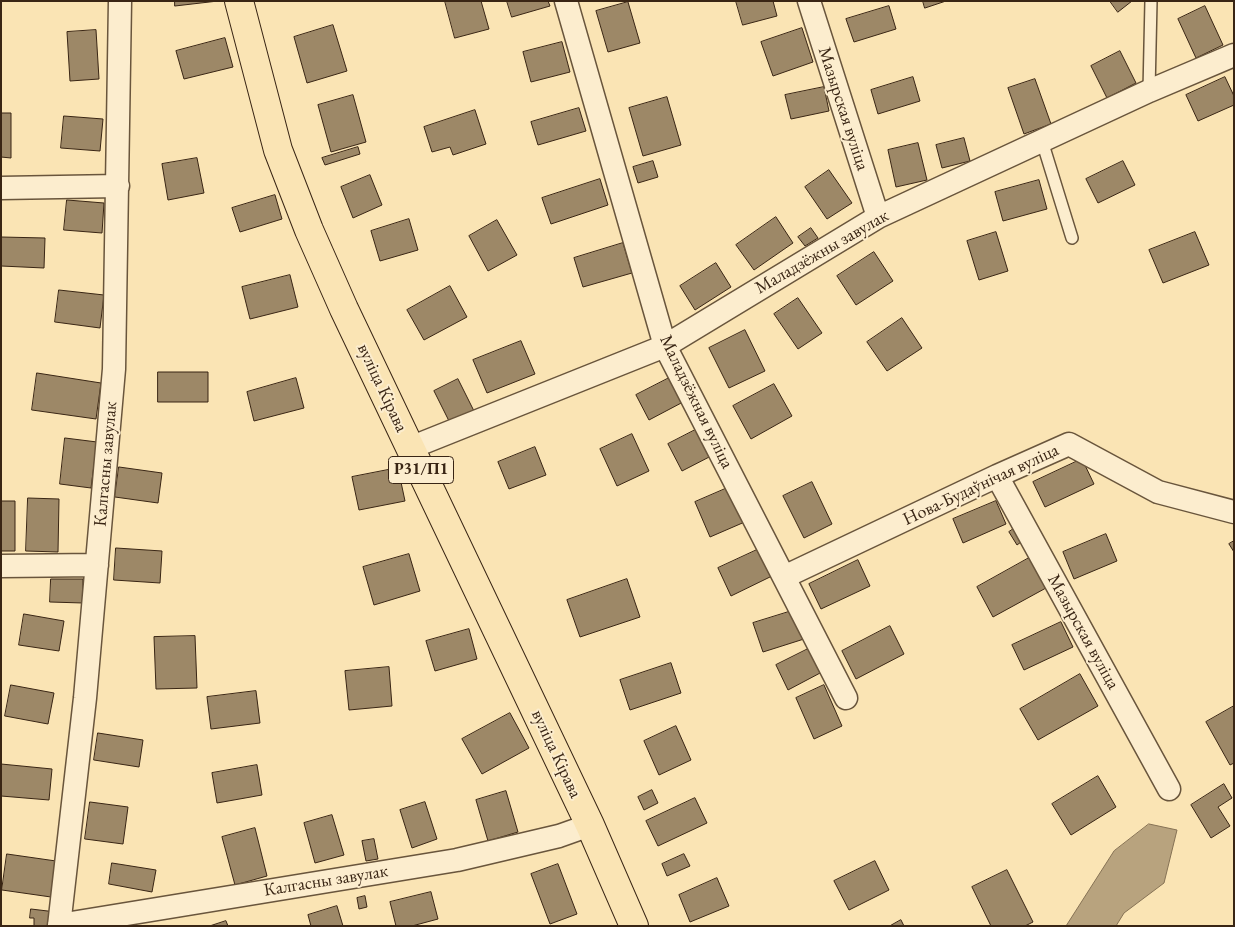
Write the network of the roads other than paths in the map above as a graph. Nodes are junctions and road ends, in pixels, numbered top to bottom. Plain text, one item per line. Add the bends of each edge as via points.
1 (120, 1) edge
2 (238, 1) edge
3 (566, 1) edge
4 (809, 1) edge
5 (1151, 1) edge
6 (1234, 54) edge
7 (1149, 91) junction
8 (1042, 141) junction
9 (118, 186) junction
10 (1, 188) edge
11 (878, 217) junction
12 (1072, 238) dead end
13 (664, 346) junction
14 (410, 448) junction
15 (997, 476) junction
16 (1234, 512) edge
17 (97, 565) junction
18 (1, 566) edge
19 (784, 577) junction
20 (846, 698) dead end
21 (1169, 789) dead end
22 (590, 825) junction
23 (59, 925) edge
24 (634, 926) edge

1 - 9 street, Калгасны завулак
2 - 14 main road, вуліца Кірава / Р31/П1 via 278,150 309,230
3 - 13 street, Маладзёжная вуліца
4 - 11 street, Мазырская вуліца
5 - 7 lane
6 - 7 street, Маладзёжны завулак
7 - 8 street, Маладзёжны завулак
8 - 11 street, Маладзёжны завулак
8 - 12 lane
9 - 10 street
9 - 17 street, Калгасны завулак via 114,369
11 - 13 street, Маладзёжны завулак
13 - 14 street, Маладзёжны завулак
13 - 19 street, Маладзёжная вуліца
14 - 22 main road, вуліца Кірава / Р31/П1
15 - 16 street, Нова-Будаўнічая вуліца via 1069,444 1158,492
15 - 19 street, Нова-Будаўнічая вуліца
15 - 21 street, Мазырская вуліца
17 - 18 street
17 - 23 street, Калгасны завулак
19 - 20 street, Маладзёжная вуліца
22 - 23 street, Калгасны завулак via 559,836 457,860
22 - 24 main road, вуліца Кірава / Р31/П1

